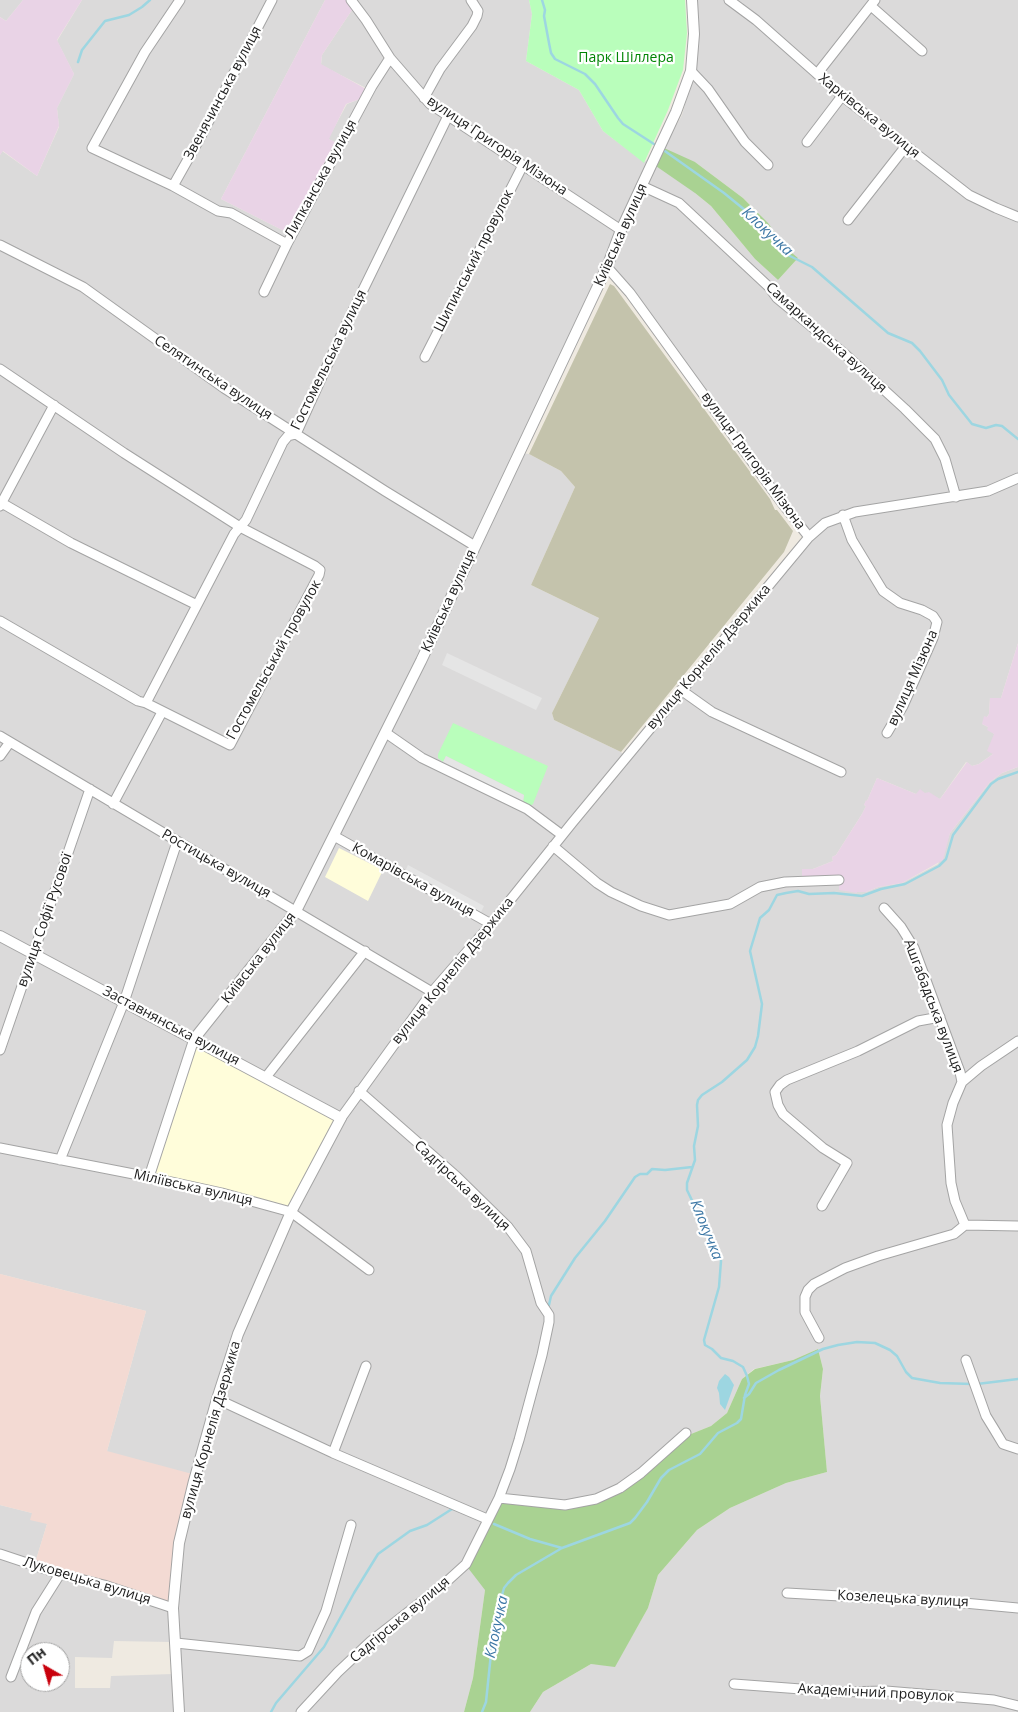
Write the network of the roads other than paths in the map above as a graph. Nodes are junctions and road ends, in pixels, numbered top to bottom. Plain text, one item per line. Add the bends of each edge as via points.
1 (180, 0) edge
2 (272, 0) edge
3 (350, 0) edge
4 (471, 0) edge
5 (692, 0) edge
6 (729, 0) edge
7 (873, 3) edge
8 (922, 51) dead end
9 (390, 58) junction
10 (691, 71) junction
11 (817, 74) junction
12 (842, 96) junction
13 (424, 98) junction
14 (448, 116) junction
15 (807, 142) dead end
16 (906, 146) junction
17 (523, 165) junction
18 (768, 166) dead end
19 (173, 186) junction
20 (642, 186) junction
21 (1018, 217) edge
22 (848, 220) dead end
23 (621, 230) junction
24 (287, 244) junction
25 (0, 245) edge
26 (607, 267) junction
27 (264, 292) dead end
28 (425, 357) dead end
29 (0, 368) edge
30 (54, 405) junction
31 (296, 434) junction
32 (1018, 478) edge
33 (956, 497) junction
34 (1, 503) edge
35 (843, 515) junction
36 (240, 527) junction
37 (809, 537) junction
38 (475, 546) junction
39 (197, 605) junction
40 (0, 621) edge
41 (681, 690) junction
42 (146, 703) junction
43 (162, 712) junction
44 (386, 733) junction
45 (887, 733) dead end
46 (0, 736) edge
47 (10, 742) junction
48 (0, 756) edge
49 (841, 772) dead end
50 (90, 789) junction
51 (113, 804) junction
52 (334, 836) junction
53 (562, 836) junction
54 (177, 842) junction
55 (553, 846) junction
56 (839, 880) dead end
57 (884, 908) dead end
58 (296, 911) junction
59 (491, 924) junction
60 (0, 936) edge
61 (365, 952) junction
62 (34, 953) junction
63 (432, 992) junction
64 (124, 1002) junction
65 (940, 1017) junction
66 (194, 1039) junction
67 (1018, 1041) edge
68 (0, 1050) edge
69 (266, 1076) junction
70 (962, 1082) junction
71 (358, 1091) junction
72 (341, 1118) junction
73 (0, 1148) edge
74 (60, 1160) junction
75 (149, 1177) junction
76 (822, 1206) dead end
77 (291, 1212) junction
78 (965, 1225) junction
79 (1018, 1226) edge
80 (369, 1270) dead end
81 (819, 1338) dead end
82 (966, 1360) dead end
83 (366, 1366) dead end
84 (217, 1399) junction
85 (686, 1433) dead end
86 (1018, 1449) edge
87 (333, 1453) junction
88 (499, 1498) junction
89 (487, 1519) junction
90 (351, 1525) dead end
91 (0, 1554) edge
92 (60, 1574) junction
93 (787, 1592) dead end
94 (173, 1608) junction
95 (1018, 1608) edge
96 (176, 1643) junction
97 (12, 1677) dead end
98 (734, 1684) dead end
99 (1018, 1706) edge
100 (179, 1712) edge
101 (301, 1712) edge

1 - 19 street, Липканська вулиця via 145,52 92,148
2 - 19 street, Звенячинська вулиця
3 - 9 street, вулиця Григорія Мізюна
4 - 13 street via 478,11 477,16
5 - 10 street, Київська вулиця
6 - 11 street, Харківська вулиця
7 - 8 street
7 - 11 street
9 - 13 street, вулиця Григорія Мізюна
9 - 24 street, Липканська вулиця
10 - 18 street via 708,89 745,142
10 - 20 street, Київська вулиця
11 - 12 street, Харківська вулиця
12 - 15 street
12 - 16 street, Харківська вулиця
13 - 14 street, вулиця Григорія Мізюна
14 - 17 street, вулиця Григорія Мізюна
14 - 31 street, Гостомельська вулиця
16 - 21 street, Харківська вулиця via 969,195
16 - 22 street
17 - 23 street, вулиця Григорія Мізюна
17 - 28 street, Шипинський провулок
19 - 24 street, Липканська вулиця
20 - 23 street, Київська вулиця
20 - 33 street, Самаркандська вулиця via 679,203 777,298 846,354 905,408 935,439 945,459
23 - 26 street, Київська вулиця
24 - 27 street
25 - 31 street, Селятинська вулиця via 83,287 224,388
26 - 37 street, вулиця Григорія Мізюна via 630,293
26 - 38 street, Київська вулиця
29 - 30 street, Гостомельський провулок
30 - 34 street
30 - 36 street, Гостомельський провулок
31 - 36 street, Гостомельська вулиця via 283,442
31 - 38 street, Селятинська вулиця
32 - 33 street, вулиця Корнелія Дзержика via 988,491
33 - 35 street, вулиця Корнелія Дзержика
34 - 39 street via 71,544
35 - 37 street, вулиця Корнелія Дзержика via 826,523
35 - 45 street, вулиця Мізюна via 852,540 883,591 900,603 928,613 937,622 904,706
36 - 39 street, Гостомельська вулиця
36 - 43 street, Гостомельський провулок via 315,566 320,575 230,745
37 - 41 street, вулиця Корнелія Дзержика
38 - 44 street, Київська вулиця
39 - 42 street, Гостомельська вулиця
40 - 42 street, Гостомельський провулок
41 - 49 street via 712,712
41 - 53 street, вулиця Корнелія Дзержика
42 - 43 street, Гостомельський провулок
43 - 51 street
44 - 52 street, Київська вулиця
44 - 53 street via 422,758 527,808
46 - 47 street, Ростицька вулиця
47 - 48 street
47 - 50 street, Ростицька вулиця
50 - 51 street, Ростицька вулиця
50 - 62 street, вулиця Софії Русової
51 - 54 street, Ростицька вулиця
52 - 58 street, Київська вулиця
52 - 59 street, Комарівська вулиця
53 - 55 street, вулиця Корнелія Дзержика
54 - 58 street, Ростицька вулиця
54 - 64 street
55 - 56 street via 611,892 669,916 730,904 760,887 785,882
55 - 59 street, вулиця Корнелія Дзержика
57 - 65 street, Ашгабадська вулиця via 914,948
58 - 61 street, Ростицька вулиця
58 - 66 street, Київська вулиця
59 - 63 street, вулиця Корнелія Дзержика
60 - 62 street, Заставнянська вулиця
61 - 63 street, Ростицька вулиця
61 - 69 street
62 - 64 street, Заставнянська вулиця
62 - 68 street, вулиця Софії Русової
63 - 71 street, вулиця Корнелія Дзержика
64 - 66 street, Заставнянська вулиця
64 - 74 street
65 - 70 street, Ашгабадська вулиця
65 - 76 street via 918,1022 780,1085 776,1092 783,1114 823,1148 847,1163
66 - 69 street, Заставнянська вулиця
66 - 75 street, Київська вулиця
67 - 70 street
69 - 72 street, Заставнянська вулиця
70 - 78 street via 947,1125 951,1183
71 - 72 street, вулиця Корнелія Дзержика
71 - 88 street, Садгірська вулиця via 508,1227 526,1251 541,1303 549,1315 542,1355 519,1440
72 - 77 street, вулиця Корнелія Дзержика
73 - 74 street, Міліївська вулиця
74 - 75 street, Міліївська вулиця
75 - 77 street, Міліївська вулиця
77 - 80 street, Міліївська вулиця
77 - 84 street, вулиця Корнелія Дзержика via 238,1334
78 - 79 street
78 - 81 street via 954,1234 870,1259 814,1284 805,1297 805,1312
82 - 86 street via 986,1416 1003,1444
83 - 87 street
84 - 87 street
84 - 94 street, вулиця Корнелія Дзержика via 179,1543
85 - 88 street via 620,1488 596,1499 565,1505
87 - 89 street
88 - 89 street, Садгірська вулиця
89 - 101 street, Садгірська вулиця via 466,1564 371,1641
90 - 96 street via 326,1611 308,1652 300,1656
91 - 92 street, Луковецька вулиця
92 - 94 street, Луковецька вулиця
92 - 97 street via 36,1612
93 - 95 street, Козелецька вулиця
94 - 96 street, вулиця Корнелія Дзержика
96 - 100 street, вулиця Корнелія Дзержика
98 - 99 street, Академічний провулок via 841,1692 886,1691 994,1700

